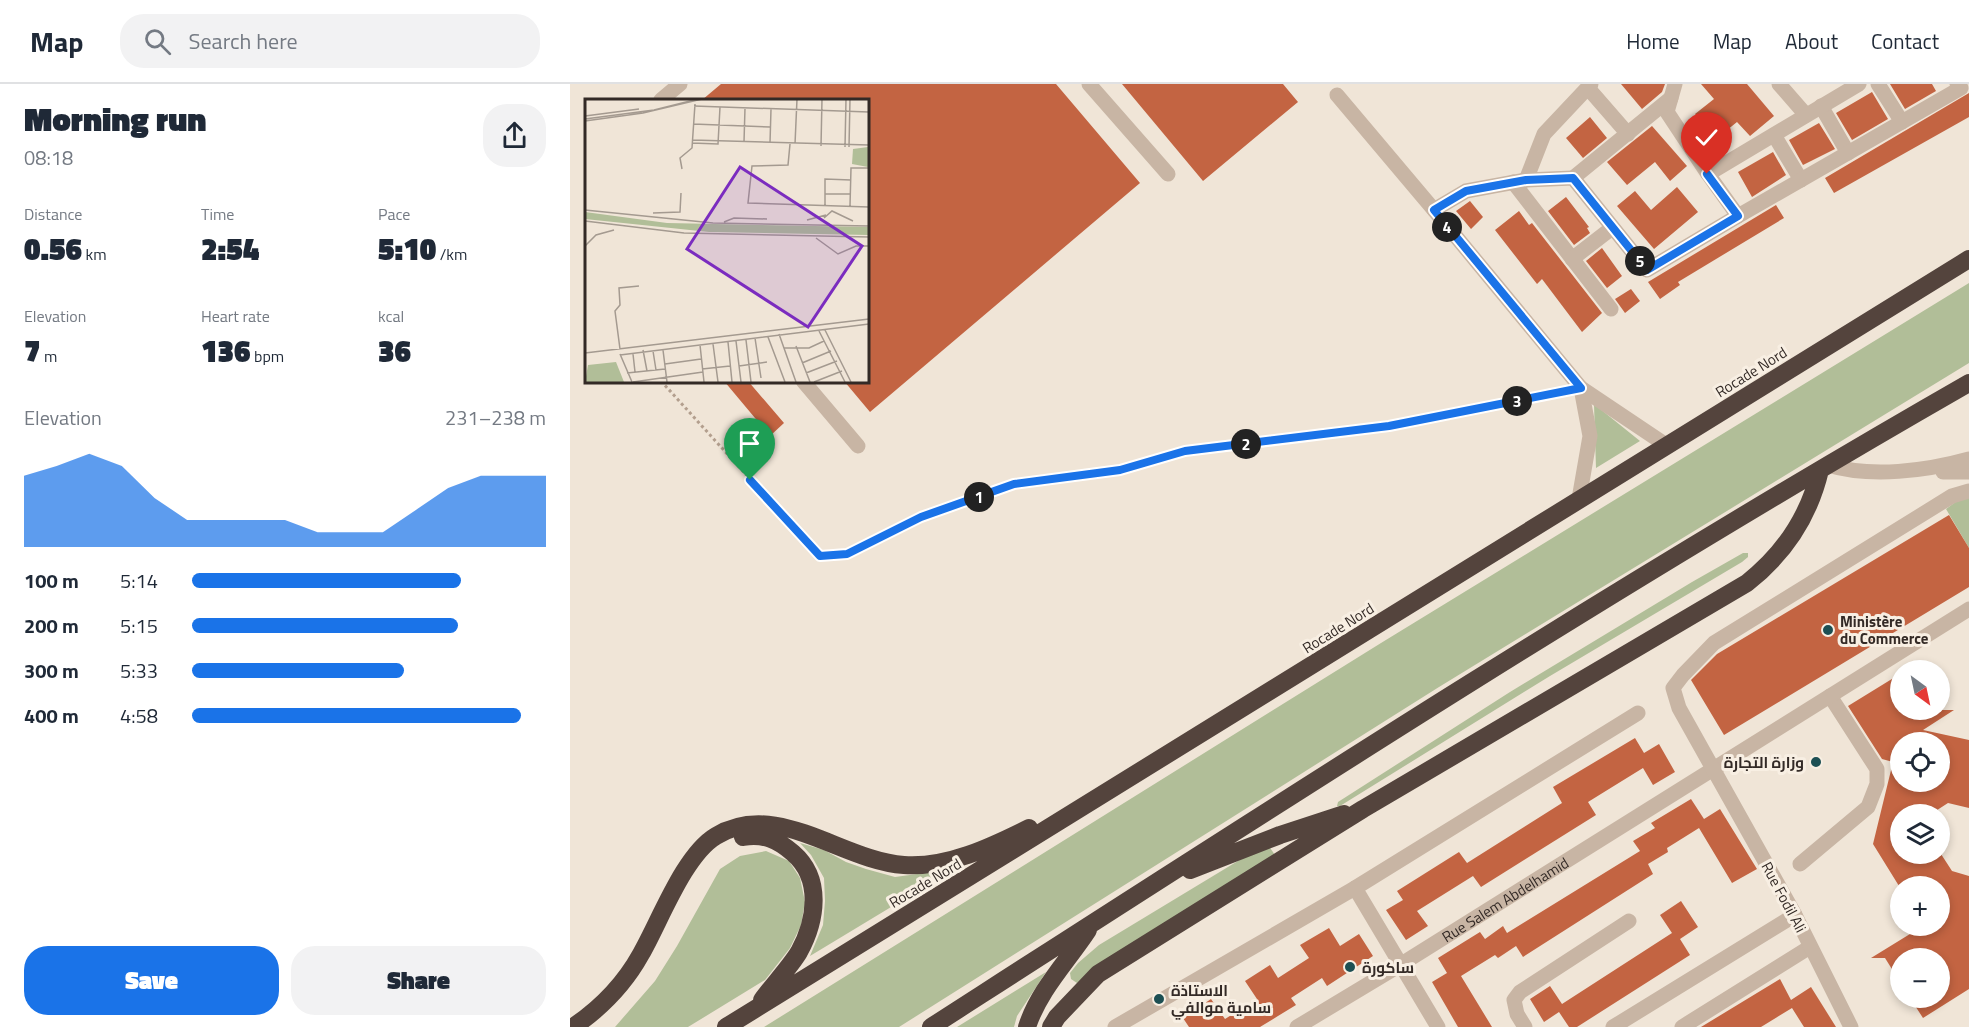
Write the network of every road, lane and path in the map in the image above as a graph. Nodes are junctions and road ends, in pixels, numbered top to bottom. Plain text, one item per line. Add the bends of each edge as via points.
1 (680, 84) edge
2 (1089, 84) edge
3 (1779, 84) edge
4 (1859, 84) edge
5 (1878, 84) edge
6 (1957, 84) edge
7 (1590, 86) edge
8 (1673, 91) edge
9 (1337, 95) dead end
10 (662, 99) edge
11 (1821, 106) junction
12 (1806, 116) junction
13 (1902, 122) junction
14 (1628, 134) junction
15 (1774, 135) junction
16 (1848, 153) junction
17 (1168, 174) dead end
18 (1707, 174) junction
19 (1573, 178) junction
20 (1801, 180) junction
21 (1520, 181) junction
22 (1434, 210) junction
23 (1738, 216) junction
24 (1612, 228) junction
25 (1572, 258) junction
26 (1969, 259) edge
27 (1611, 309) dead end
28 (662, 382) edge
29 (804, 382) edge
30 (1969, 383) edge
31 (1581, 388) junction
32 (1666, 445) junction
33 (858, 446) dead end
34 (1966, 464) edge
35 (1824, 467) junction
36 (1969, 491) edge
37 (1580, 499) junction
38 (1969, 609) edge
39 (1830, 696) junction
40 (1638, 713) dead end
41 (1714, 769) junction
42 (1141, 772) junction
43 (1363, 809) junction
44 (1800, 864) dead end
45 (1154, 883) junction
46 (1355, 888) junction
47 (1795, 915) junction
48 (1629, 921) dead end
49 (1093, 923) junction
50 (1810, 947) junction
51 (1400, 965) junction
52 (756, 1008) junction
53 (573, 1027) edge
54 (592, 1027) edge
55 (726, 1027) edge
56 (931, 1027) edge
57 (1027, 1027) edge
58 (1052, 1027) edge
59 (1115, 1027) edge
60 (1297, 1027) edge
61 (1438, 1027) edge
62 (1525, 1027) edge
63 (1613, 1027) edge
64 (1682, 1027) edge
65 (1851, 1027) edge

1 - 10 street
2 - 17 street
3 - 12 street
4 - 11 street
5 - 13 street
6 - 13 street via 1961,88
7 - 14 street
7 - 21 street via 1544,134
8 - 14 street
8 - 18 street via 1667,112
9 - 22 street
11 - 12 street
11 - 16 street
12 - 15 street
13 - 16 street
14 - 19 street
15 - 18 street
15 - 20 street
16 - 20 street
18 - 23 street
19 - 21 street
19 - 24 street
20 - 23 street
21 - 22 street via 1466,191
21 - 25 street
22 - 31 street
23 - 24 street via 1647,270
24 - 25 street
25 - 27 street
26 - 32 highway, Rocade Nord
28 - 31 path via 820,556 847,554 921,517 1014,484 1120,470 1185,451 1389,426
29 - 33 street
30 - 35 highway
31 - 32 street
31 - 37 street via 1590,436
32 - 37 highway, Rocade Nord
34 - 35 street via 1881,473
35 - 43 highway via 1791,539 1747,583
35 - 45 highway via 1452,694
36 - 41 street, Rue Fodil Ali via 1952,496 1714,643 1683,675 1673,688 1679,708
37 - 42 highway, Rocade Nord
38 - 39 street, Rue Salem Abdelhamid
39 - 41 street, Rue Salem Abdelhamid
39 - 44 street via 1877,769 1878,784 1868,807
40 - 46 street
41 - 47 street, Rue Fodil Ali
41 - 51 street, Rue Salem Abdelhamid
42 - 52 highway, Rocade Nord
42 - 53 highway via 980,851 926,864 866,858 806,834 766,824 731,829 716,836 690,862 626,978
43 - 45 highway via 1318,821
43 - 58 highway via 1098,974
45 - 49 highway
46 - 51 street
46 - 59 street
47 - 50 street, Rue Fodil Ali
47 - 63 street
48 - 62 street via 1521,992 1514,1000
49 - 56 highway
49 - 57 highway via 1048,983
50 - 64 street
50 - 65 street, Rue Fodil Ali
51 - 60 street, Rue Salem Abdelhamid
51 - 61 street
52 - 54 highway via 798,953 812,921 814,902 810,879 798,857 772,838 757,835 730,841 715,851 686,892 648,964 624,996
52 - 55 highway, Rocade Nord

